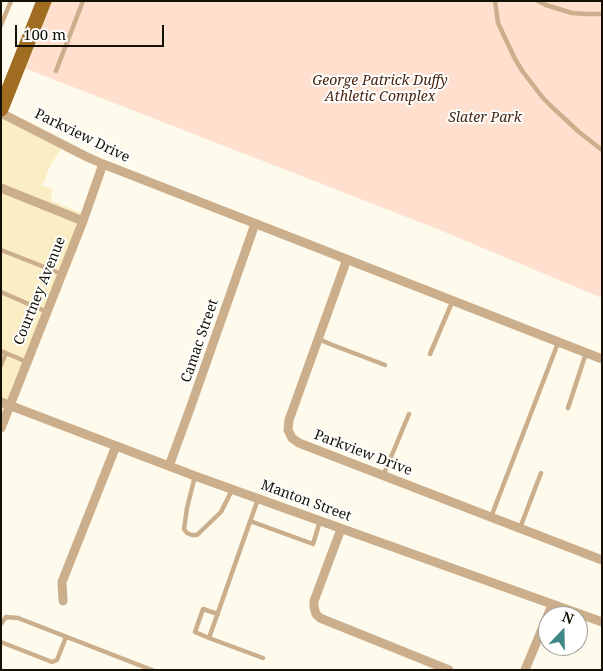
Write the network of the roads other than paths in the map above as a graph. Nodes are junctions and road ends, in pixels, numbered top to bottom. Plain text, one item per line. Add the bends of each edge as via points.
1 (11, 1) edge
2 (44, 1) edge
3 (82, 1) edge
4 (495, 1) edge
5 (538, 1) edge
6 (602, 14) edge
7 (1, 25) edge
8 (56, 71) dead end
9 (1, 109) edge
10 (1, 113) edge
11 (602, 150) edge
12 (103, 164) junction
13 (2, 190) edge
14 (83, 221) junction
15 (255, 224) junction
16 (1, 250) edge
17 (347, 259) junction
18 (62, 274) junction
19 (1, 292) edge
20 (453, 300) junction
21 (47, 312) junction
22 (318, 338) junction
23 (558, 341) junction
24 (4, 352) edge
25 (586, 352) junction
26 (430, 354) dead end
27 (602, 359) edge
28 (27, 362) junction
29 (1, 365) edge
30 (385, 365) dead end
31 (6, 404) edge
32 (568, 408) dead end
33 (409, 414) dead end
34 (1, 428) edge
35 (116, 446) junction
36 (168, 466) junction
37 (541, 473) dead end
38 (195, 476) junction
39 (383, 476) junction
40 (232, 489) junction
41 (258, 499) junction
42 (491, 517) junction
43 (250, 521) junction
44 (320, 522) junction
45 (520, 528) junction
46 (341, 529) junction
47 (602, 560) edge
48 (63, 601) dead end
49 (552, 605) junction
50 (218, 614) junction
51 (602, 622) edge
52 (1, 624) edge
53 (66, 637) junction
54 (209, 638) junction
55 (1, 642) edge
56 (263, 658) dead end
57 (152, 670) edge
58 (449, 670) edge
59 (525, 670) edge

1 - 7 lane
2 - 9 main road
3 - 8 lane
4 - 11 lane via 498,22 523,72 553,108
5 - 6 lane via 572,13
10 - 12 street, Parkview Drive
12 - 14 street, Courtney Avenue
12 - 15 street, Parkview Drive
13 - 14 street
14 - 18 street, Courtney Avenue
15 - 17 street, Parkview Drive
15 - 36 street, Camac Street
16 - 18 lane
17 - 20 street, Parkview Drive
17 - 22 street, Parkview Drive
18 - 21 street, Courtney Avenue
19 - 21 lane
20 - 23 street, Parkview Drive
20 - 26 lane
21 - 28 street, Courtney Avenue
22 - 30 lane
22 - 39 street, Parkview Drive via 288,430 299,443
23 - 25 street, Parkview Drive
23 - 42 lane
24 - 28 lane
24 - 29 lane
25 - 27 street, Parkview Drive
25 - 32 lane
28 - 31 street, Courtney Avenue
31 - 34 street, Courtney Avenue
31 - 35 street, Manton Street
33 - 39 lane
35 - 36 street, Manton Street
35 - 48 street via 62,582
36 - 38 street, Manton Street
37 - 45 lane
38 - 40 street, Manton Street
38 - 40 lane via 184,522 184,529 192,535 197,535 221,512
39 - 42 street, Parkview Drive
40 - 41 street, Manton Street
41 - 43 lane
41 - 44 street, Manton Street
42 - 45 street, Parkview Drive
43 - 44 lane via 313,544
43 - 50 lane
44 - 46 street, Manton Street
45 - 47 street, Parkview Drive
46 - 49 street, Manton Street
46 - 58 street via 314,601 316,614
49 - 51 street, Manton Street
49 - 59 street
50 - 54 lane
50 - 54 lane via 203,609 195,632
52 - 53 lane via 6,617 18,618
53 - 55 lane via 56,660 52,662
53 - 57 lane
54 - 56 lane

